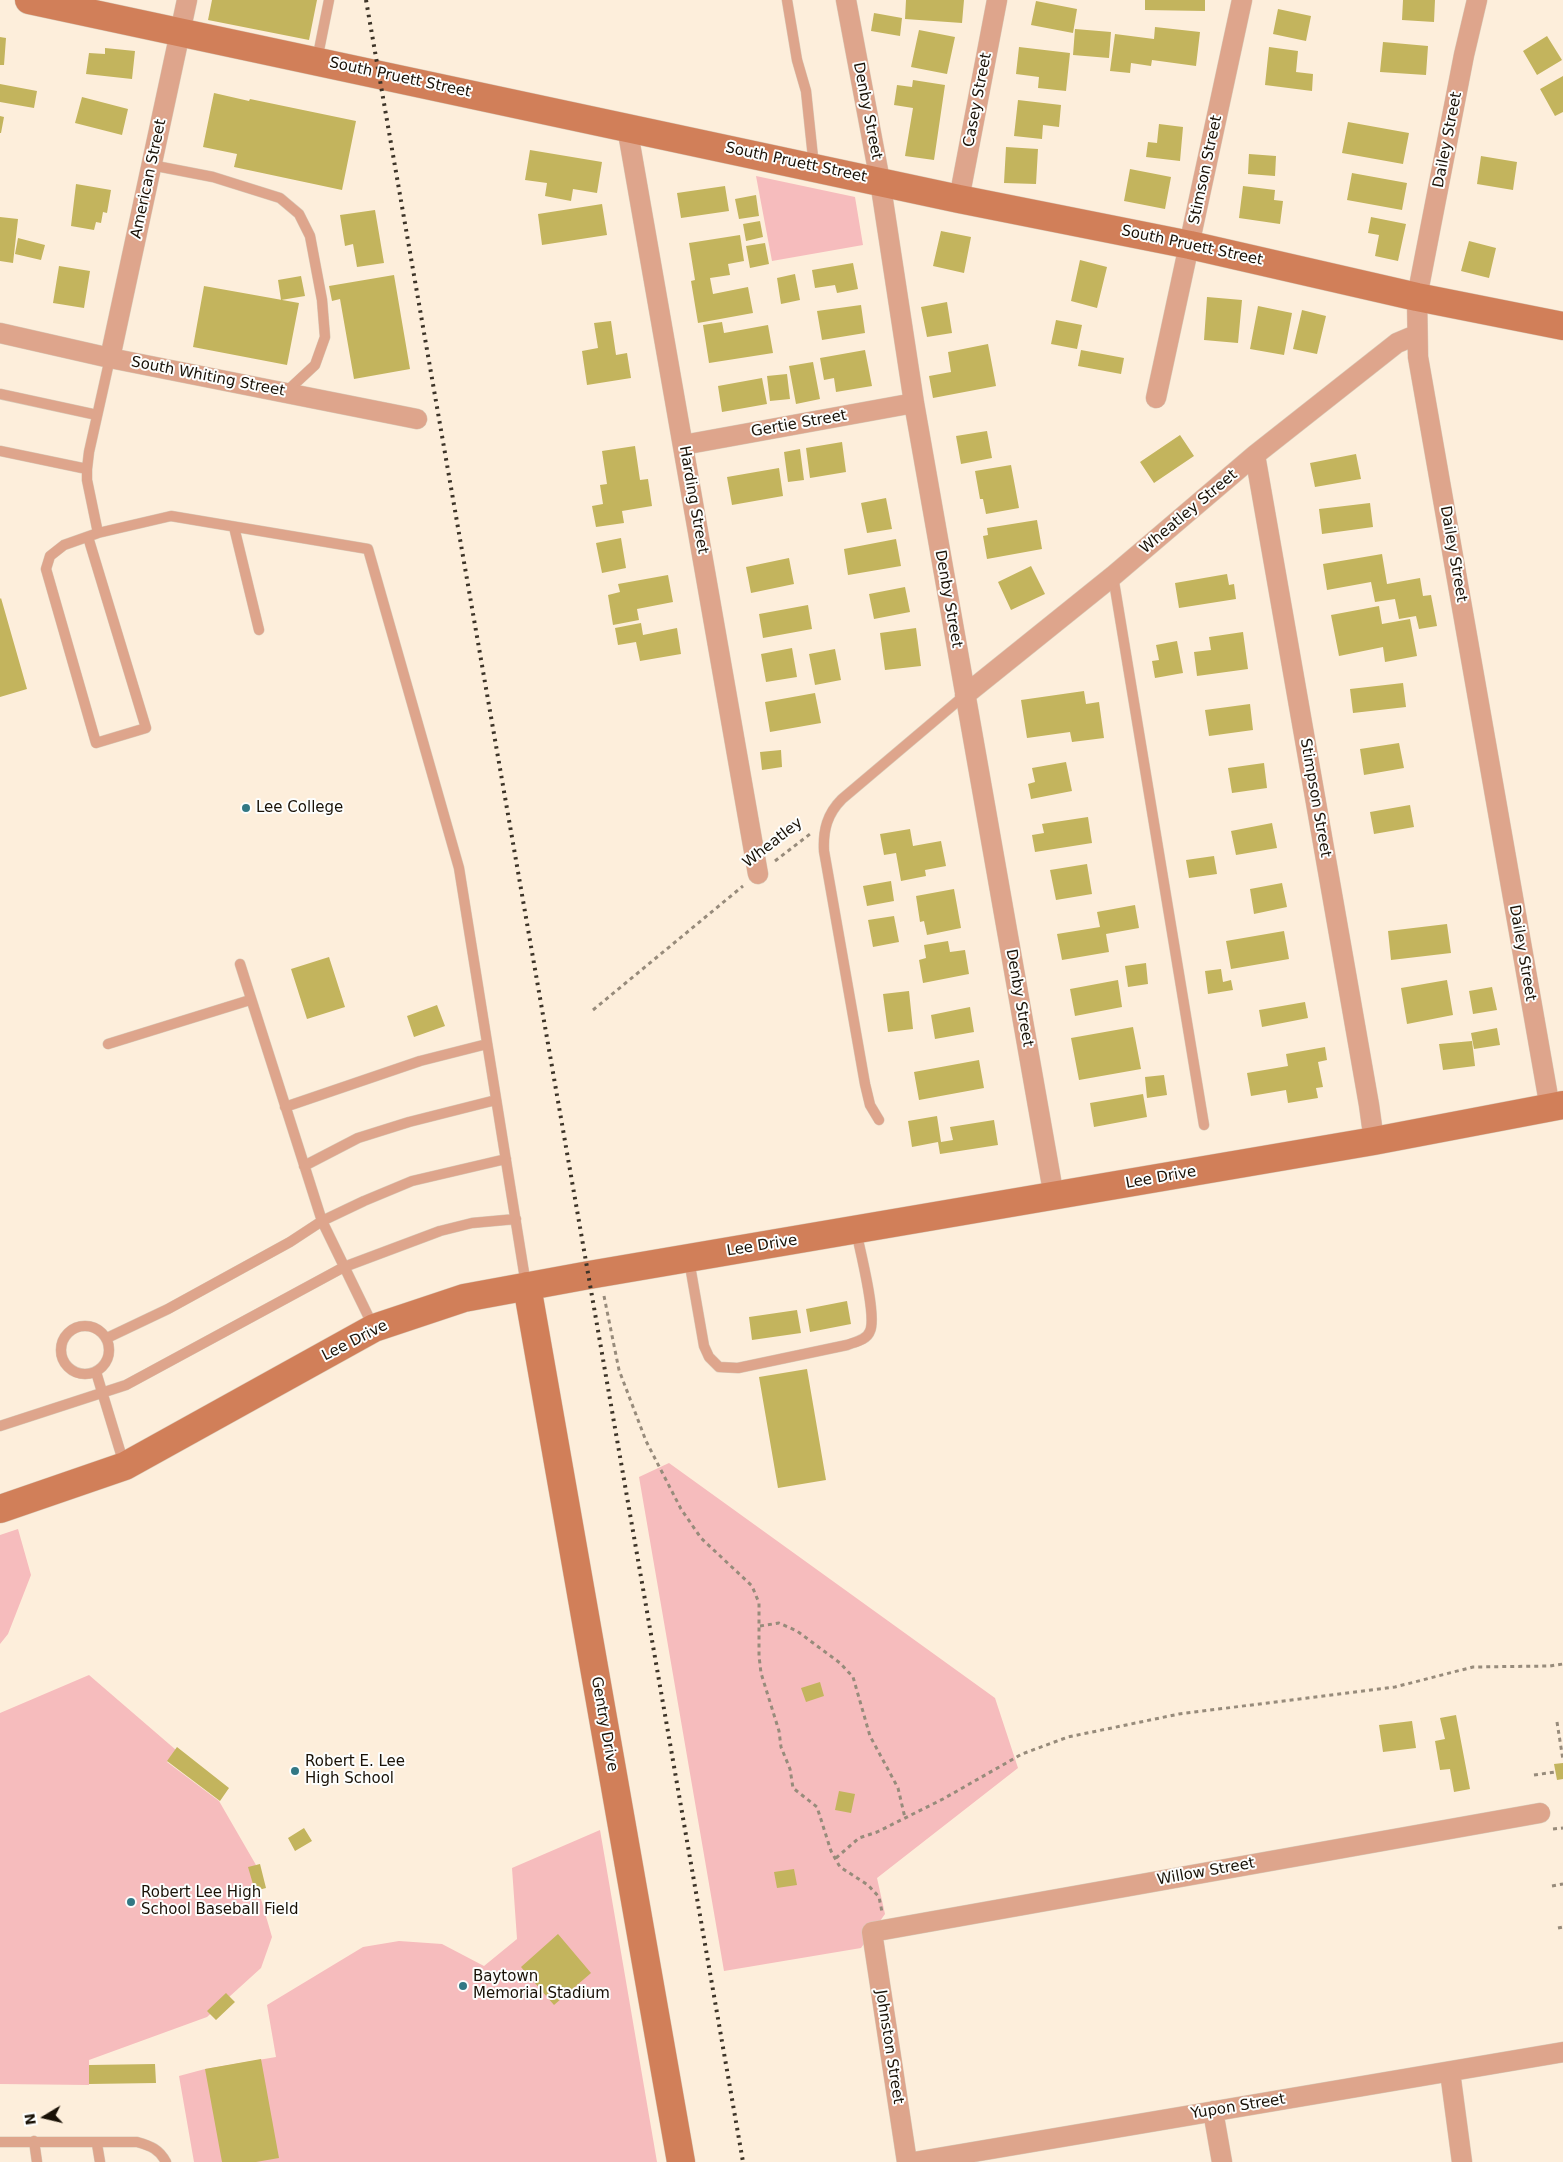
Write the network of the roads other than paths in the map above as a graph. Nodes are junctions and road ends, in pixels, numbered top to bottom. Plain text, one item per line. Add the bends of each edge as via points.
1 (29, 0) edge
2 (187, 0) edge
3 (329, 0) edge
4 (787, 0) edge
5 (846, 0) edge
6 (998, 0) edge
7 (1242, 0) edge
8 (1477, 0) edge
9 (180, 31) junction
10 (317, 60) junction
11 (627, 127) junction
12 (151, 165) junction
13 (814, 168) junction
14 (880, 181) junction
15 (959, 199) junction
16 (1190, 245) junction
17 (1417, 297) junction
18 (1563, 326) edge
19 (0, 333) edge
20 (1416, 335) junction
21 (110, 358) junction
22 (285, 393) junction
23 (0, 394) edge
24 (1156, 398) dead end
25 (914, 403) junction
26 (97, 415) junction
27 (417, 419) dead end
28 (683, 445) junction
29 (0, 451) edge
30 (1255, 455) junction
31 (87, 469) junction
32 (234, 527) junction
33 (93, 535) junction
34 (1113, 576) junction
35 (259, 630) dead end
36 (965, 695) junction
37 (758, 874) road end
38 (240, 964) dead end
39 (250, 1000) junction
40 (108, 1044) dead end
41 (488, 1044) junction
42 (496, 1100) junction
43 (285, 1106) junction
44 (1556, 1106) edge
45 (879, 1120) dead end
46 (1204, 1125) dead end
47 (1374, 1141) junction
48 (506, 1159) junction
49 (304, 1166) junction
50 (1054, 1197) junction
51 (516, 1219) junction
52 (322, 1221) junction
53 (856, 1231) junction
54 (688, 1259) junction
55 (344, 1267) junction
56 (526, 1286) junction
57 (374, 1328) junction
58 (107, 1338) junction
59 (96, 1372) junction
60 (103, 1392) junction
61 (0, 1426) edge
62 (125, 1466) junction
63 (0, 1509) edge
64 (1540, 1813) dead end
65 (879, 1931) joint
66 (1563, 2052) edge
67 (1450, 2072) junction
68 (1213, 2111) junction
69 (34, 2141) junction
70 (0, 2142) edge
71 (97, 2144) junction
72 (994, 2155) edge
73 (37, 2162) edge
74 (100, 2162) edge
75 (166, 2162) edge
76 (681, 2162) edge
77 (907, 2162) edge
78 (914, 2162) edge
79 (1222, 2162) edge
80 (1462, 2162) edge

1 - 9 street, South Pruett Street
2 - 9 street, American Street
3 - 10 lane
4 - 13 lane via 806,91
5 - 14 street, Denby Street
6 - 15 street, Casey Street
7 - 16 street, Stimson Street
8 - 17 street, Dailey Street
9 - 10 street, South Pruett Street
9 - 12 street, American Street
10 - 11 street, South Pruett Street
11 - 13 street, South Pruett Street
11 - 28 street, Harding Street
12 - 21 street, American Street
12 - 22 lane via 214,176 280,198 299,214 310,236 325,337 315,365
13 - 14 street, South Pruett Street
14 - 15 street, South Pruett Street
14 - 25 street, Denby Street
15 - 16 street, South Pruett Street
16 - 17 street, South Pruett Street
16 - 24 street, Stimson Street
17 - 18 street, South Pruett Street
17 - 20 street, Dailey Street
19 - 21 street, South Whiting Street
20 - 30 street, Wheatley Street via 1397,343
20 - 44 street, Dailey Street
21 - 22 street, South Whiting Street
21 - 26 lane
22 - 27 street, South Whiting Street
23 - 26 lane
25 - 28 street, Gertie Street
25 - 36 street, Denby Street
26 - 31 lane
28 - 37 street, Harding Street
29 - 31 lane
30 - 34 street, Wheatley Street
30 - 47 street, Stimpson Street
31 - 33 lane
32 - 33 lane via 171,516
32 - 35 lane
32 - 41 lane via 368,549 459,868
33 - 33 lane via 64,545 50,556 46,569 96,742 146,728
34 - 36 street, Wheatley Street
34 - 46 lane
36 - 45 lane via 842,798 832,809 824,836 865,1084 870,1105
36 - 50 street, Denby Street
38 - 39 lane
39 - 40 lane
39 - 43 lane
41 - 42 lane
41 - 43 lane via 412,1063
42 - 48 lane
42 - 49 lane via 358,1138
43 - 49 lane
44 - 47 street, Lee Drive
47 - 50 street, Lee Drive
48 - 51 lane
48 - 52 lane via 412,1181
49 - 52 lane
50 - 53 street, Lee Drive
51 - 55 lane via 472,1223 440,1231
51 - 56 lane
52 - 55 lane
52 - 58 lane via 185,1300
53 - 54 street, Lee Drive
53 - 54 lane via 872,1316 870,1332 864,1339 738,1368 719,1367 709,1357 704,1346
54 - 56 street, Lee Drive
55 - 57 lane
55 - 60 lane via 126,1385
56 - 57 street, Lee Drive via 464,1298
56 - 76 street, Gentry Drive
57 - 62 street, Lee Drive
58 - 59 lane via 110,1353
58 - 59 lane via 96,1327 81,1325 67,1333 62,1341 62,1357 72,1370 88,1374
59 - 60 lane
60 - 61 lane
60 - 62 lane
62 - 63 street, Lee Drive
64 - 65 street, Willow Street
65 - 77 street, Johnston Street
66 - 67 street, Yupon Street
67 - 68 street, Yupon Street
67 - 80 street
68 - 72 street, Yupon Street
68 - 79 street
69 - 70 lane
69 - 71 lane
69 - 73 lane
71 - 74 lane
71 - 75 lane via 137,2142 153,2147
72 - 78 street, Yupon Street

